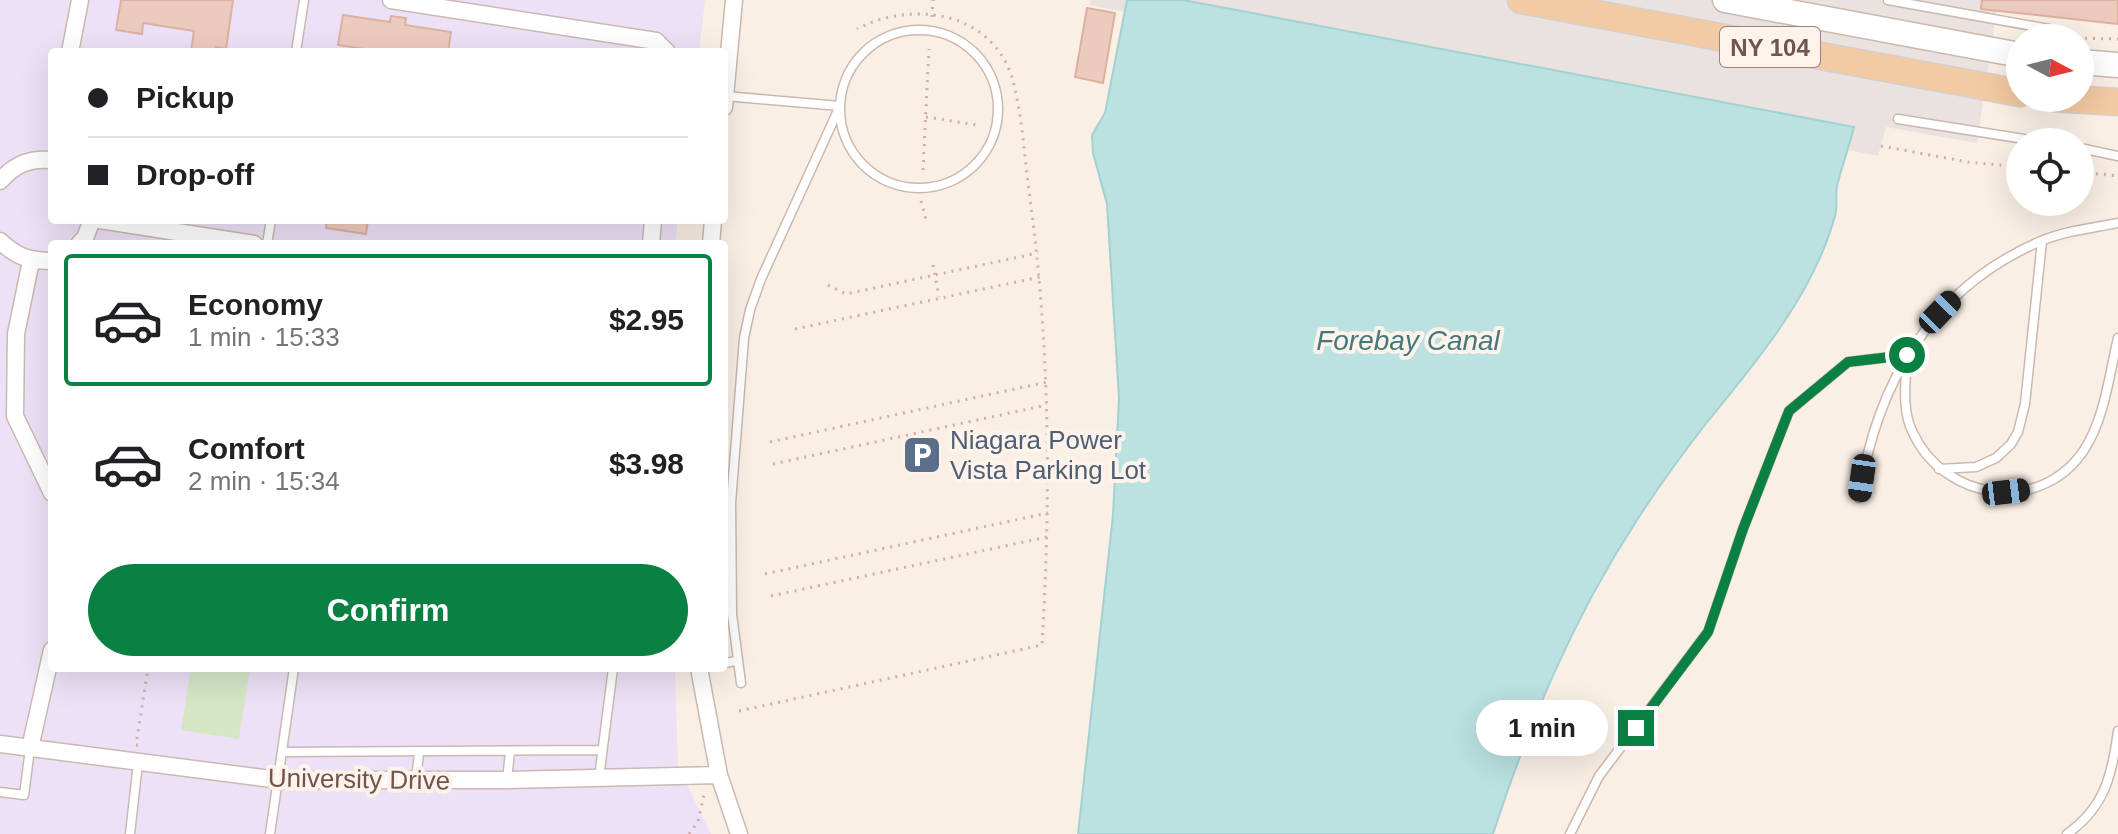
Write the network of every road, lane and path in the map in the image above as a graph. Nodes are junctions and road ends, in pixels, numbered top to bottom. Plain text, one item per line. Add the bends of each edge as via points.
1 (80, 0) edge
2 (304, 0) edge
3 (391, 0) edge
4 (734, 0) edge
5 (933, 0) edge
6 (1521, 0) edge
7 (1725, 0) edge
8 (1888, 0) edge
9 (932, 9) junction
10 (932, 17) dead end
11 (2021, 24) edge
12 (857, 29) dead end
13 (2094, 38) edge
14 (2118, 39) edge
15 (71, 48) edge
16 (297, 48) edge
17 (663, 48) edge
18 (929, 49) dead end
19 (2006, 52) edge
20 (2094, 63) edge
21 (728, 64) edge
22 (2118, 65) edge
23 (2006, 90) edge
24 (728, 96) edge
25 (2094, 100) edge
26 (2118, 102) edge
27 (840, 106) junction
28 (926, 117) junction
29 (1898, 119) dead end
30 (977, 125) dead end
31 (1015, 131) dead end
32 (1021, 132) junction
33 (2006, 136) edge
34 (1881, 146) dead end
35 (2094, 151) edge
36 (2118, 156) edge
37 (48, 157) edge
38 (2006, 165) edge
39 (923, 170) dead end
40 (2094, 173) edge
41 (2118, 176) edge
42 (0, 181) edge
43 (921, 201) dead end
44 (926, 220) dead end
45 (2118, 223) edge
46 (126, 224) edge
47 (228, 240) edge
48 (0, 241) edge
49 (2042, 241) junction
50 (1038, 253) junction
51 (31, 261) junction
52 (48, 261) edge
53 (933, 265) dead end
54 (935, 275) junction
55 (1040, 277) junction
56 (828, 285) dead end
57 (939, 299) junction
58 (795, 329) dead end
59 (2118, 338) edge
60 (1907, 355) junction
61 (1047, 382) junction
62 (1047, 405) junction
63 (770, 442) dead end
64 (728, 463) edge
65 (773, 464) dead end
66 (1939, 469) junction
67 (48, 485) edge
68 (1859, 498) dead end
69 (1048, 513) junction
70 (1047, 537) junction
71 (765, 574) dead end
72 (771, 596) dead end
73 (737, 661) junction
74 (728, 662) edge
75 (48, 668) edge
76 (147, 672) edge
77 (293, 672) edge
78 (612, 672) edge
79 (700, 672) edge
80 (741, 683) dead end
81 (739, 711) dead end
82 (2118, 731) edge
83 (0, 744) edge
84 (150, 747) dead end
85 (30, 748) junction
86 (602, 750) junction
87 (283, 752) junction
88 (510, 752) junction
89 (419, 753) junction
90 (138, 763) junction
91 (719, 775) junction
92 (599, 778) junction
93 (279, 780) junction
94 (416, 780) junction
95 (507, 780) junction
96 (705, 789) dead end
97 (0, 792) edge
98 (130, 834) edge
99 (270, 834) edge
100 (689, 834) edge
101 (739, 834) edge
102 (1570, 834) edge
103 (2067, 834) edge

1 - 15 street
2 - 16 lane
3 - 17 street via 656,41
4 - 21 street
5 - 9 path
6 - 23 main road, NY 104
7 - 19 main road
8 - 11 lane
9 - 10 path
9 - 12 path via 889,12
9 - 32 path via 974,25 1001,51 1016,91
13 - 14 path
18 - 28 path
20 - 22 main road
24 - 27 lane
25 - 26 main road
27 - 27 lane via 850,148 865,168 887,182 911,188 936,187 959,177 992,140 998,115 997,93 976,54 938,31 916,29 873,43 857,59 845,79
27 - 64 lane via 750,310
28 - 30 path
28 - 39 path
29 - 33 lane
31 - 32 path
32 - 50 path
34 - 38 path
35 - 36 lane
37 - 42 street via 11,169
40 - 41 path
43 - 44 path
45 - 49 lane
46 - 47 street
48 - 51 street
49 - 60 lane via 1982,273 1923,331
49 - 66 lane via 2018,432 1996,458 1976,467
50 - 54 path
50 - 55 path
51 - 52 street
51 - 67 street via 16,334 15,416
53 - 54 path
54 - 56 path via 846,294
54 - 57 path
55 - 57 path
55 - 61 path
57 - 58 path
59 - 66 lane via 2095,430 2077,459 2053,478 2006,492 1966,486
60 - 66 lane via 1905,411 1926,456
60 - 68 lane via 1875,425
60 - 102 lane via 1848,362 1789,411 1708,632 1599,776
61 - 62 path
61 - 63 path
62 - 65 path
62 - 69 path
64 - 73 lane
69 - 70 path
69 - 71 path
70 - 72 path
70 - 81 path via 1042,645
73 - 74 lane
73 - 80 lane
75 - 85 street
76 - 84 path via 136,745
77 - 87 lane
78 - 86 lane
79 - 91 street
82 - 103 lane via 2106,791
83 - 85 street, University Drive
85 - 90 street, University Drive
85 - 97 lane via 24,795
86 - 88 lane
86 - 92 lane
87 - 89 lane
87 - 93 lane
88 - 89 lane
88 - 95 lane
89 - 94 lane
90 - 93 street, University Drive
90 - 98 lane
91 - 92 street, University Drive
91 - 101 street
92 - 95 street, University Drive
93 - 94 street, University Drive
93 - 99 lane
94 - 95 street, University Drive
96 - 100 path via 698,822

